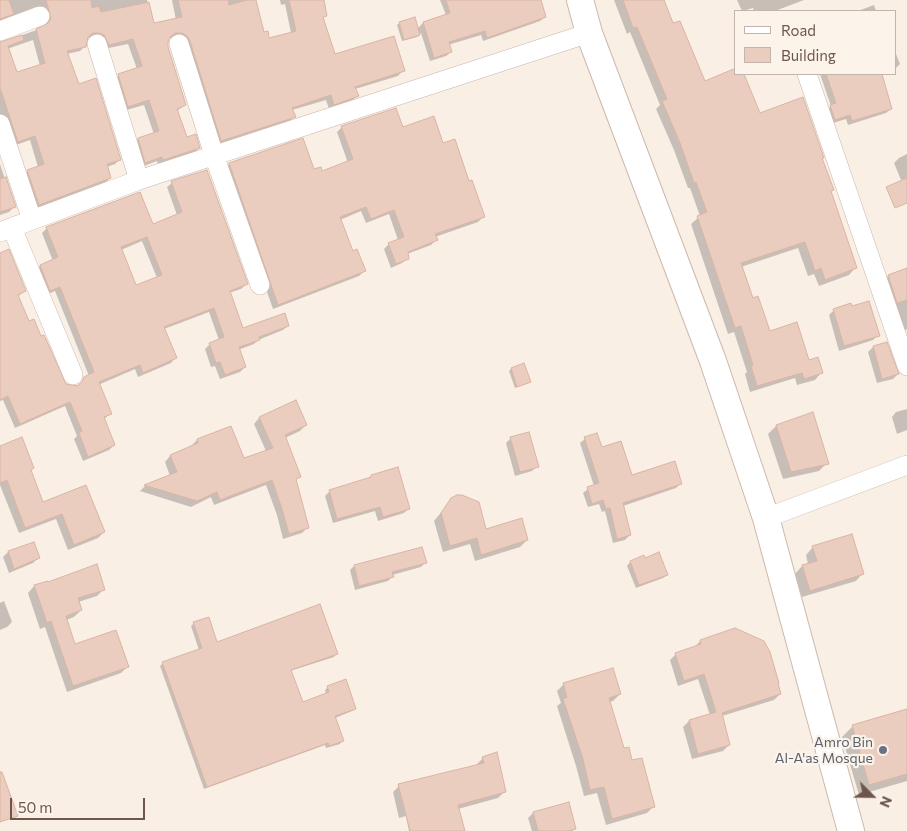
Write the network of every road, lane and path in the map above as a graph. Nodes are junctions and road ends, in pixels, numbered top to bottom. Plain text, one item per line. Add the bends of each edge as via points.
1 (580, 0) edge
2 (40, 16) dead end
3 (0, 31) edge
4 (589, 33) junction
5 (98, 44) dead end
6 (180, 44) dead end
7 (807, 75) edge
8 (0, 124) edge
9 (214, 155) junction
10 (139, 180) junction
11 (32, 220) junction
12 (6, 230) edge
13 (260, 285) dead end
14 (907, 366) edge
15 (73, 376) dead end
16 (907, 465) edge
17 (766, 518) junction
18 (851, 831) edge

1 - 4 street
2 - 3 street
4 - 9 street
4 - 17 street via 713,361
5 - 10 street
6 - 9 street
7 - 14 street
8 - 11 street
9 - 10 street
9 - 13 street
10 - 11 street
11 - 12 street
12 - 15 street
16 - 17 street
17 - 18 street

